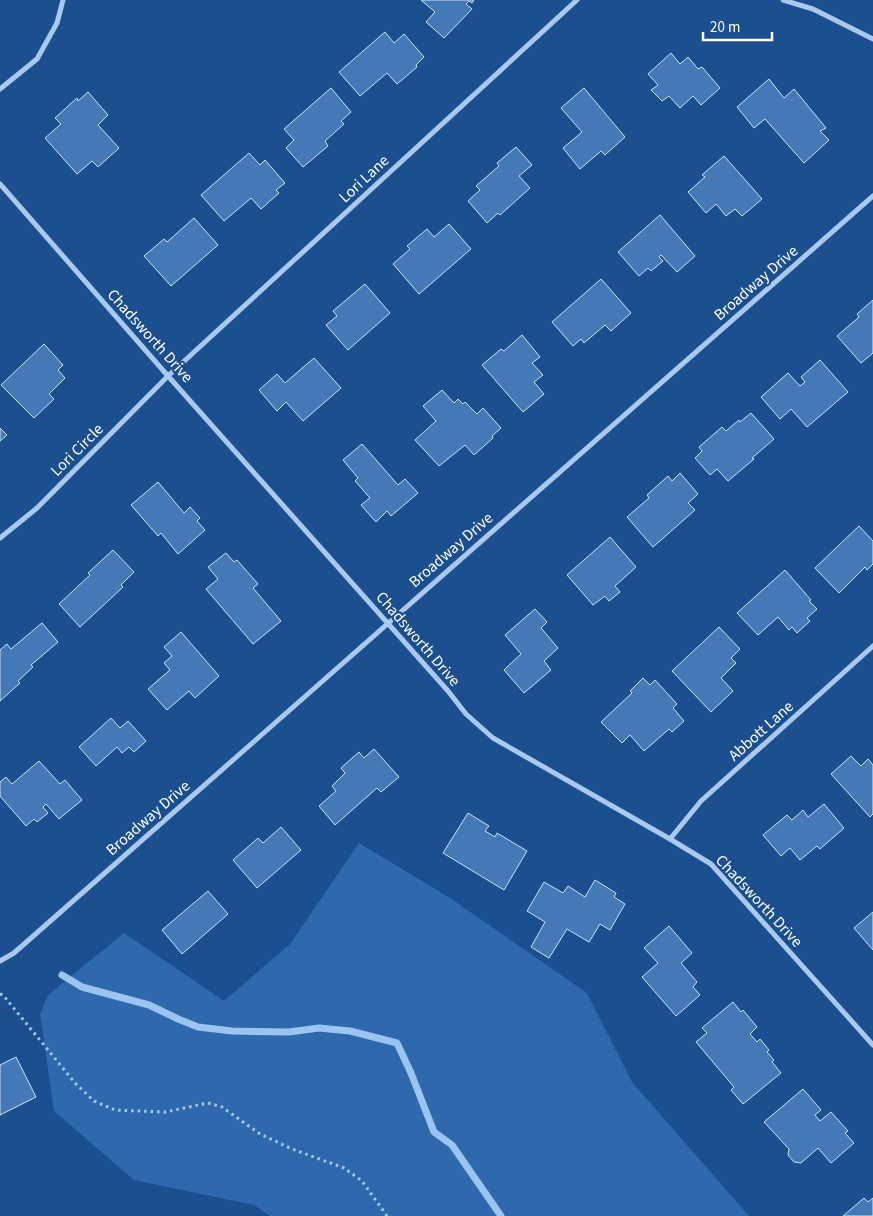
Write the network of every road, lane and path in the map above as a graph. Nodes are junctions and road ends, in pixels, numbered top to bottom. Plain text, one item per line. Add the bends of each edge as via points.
1 (63, 0) edge
2 (576, 0) edge
3 (783, 0) edge
4 (873, 39) edge
5 (0, 89) edge
6 (0, 184) edge
7 (873, 196) edge
8 (168, 376) junction
9 (0, 538) edge
10 (388, 623) junction
11 (873, 646) edge
12 (670, 839) junction
13 (0, 961) edge
14 (0, 994) edge
15 (873, 1045) edge
16 (387, 1216) edge

1 - 5 street via 56,23 36,59
2 - 8 street, Lori Lane
3 - 4 street
6 - 8 street, Chadsworth Drive
7 - 10 street, Broadway Drive
8 - 9 street, Lori Circle via 37,508
8 - 10 street, Chadsworth Drive
10 - 12 street, Chadsworth Drive via 466,714 493,738
10 - 13 street, Broadway Drive via 14,953
11 - 12 street, Abbott Lane via 701,801
12 - 15 street, Chadsworth Drive via 711,864
14 - 16 path via 94,1101 115,1110 139,1111 166,1112 208,1103 222,1106 260,1134 344,1168 362,1181

